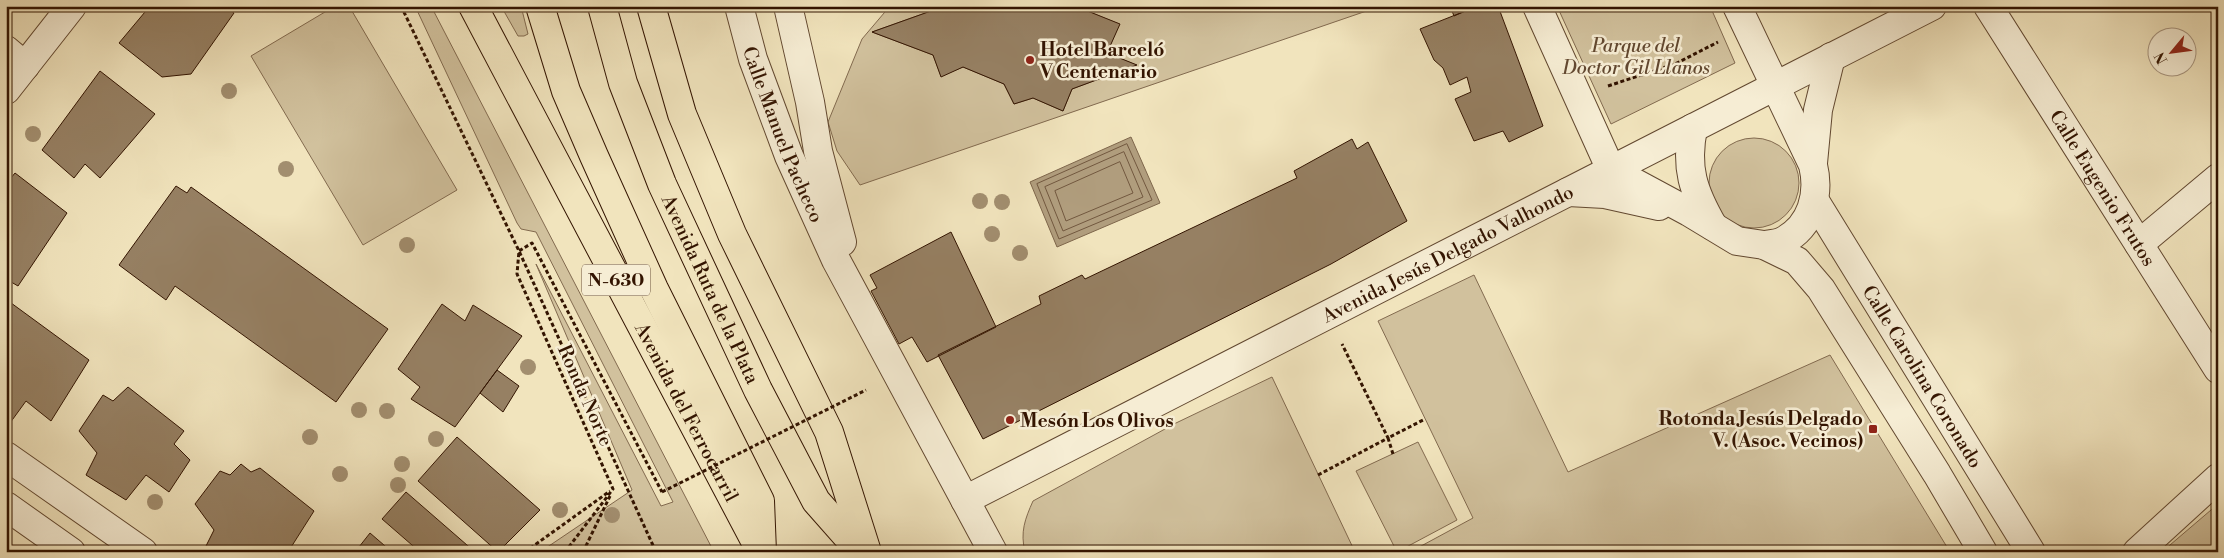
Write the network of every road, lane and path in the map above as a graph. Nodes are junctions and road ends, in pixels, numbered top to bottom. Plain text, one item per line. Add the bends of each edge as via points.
1 (72, 6) edge
2 (401, 6) edge
3 (472, 6) edge
4 (540, 6) edge
5 (602, 6) edge
6 (650, 6) edge
7 (740, 6) edge
8 (788, 6) edge
9 (1537, 6) edge
10 (1932, 6) edge
11 (1988, 6) edge
12 (1742, 16) edge
13 (798, 51) junction
14 (16, 58) edge
15 (1831, 58) junction
16 (754, 59) junction
17 (1775, 85) junction
18 (6, 90) edge
19 (1576, 96) junction
20 (1693, 128) junction
21 (1813, 165) junction
22 (1611, 170) junction
23 (2218, 178) edge
24 (1566, 192) junction
25 (1815, 201) junction
26 (1690, 212) junction
27 (1713, 226) junction
28 (2139, 244) junction
29 (1764, 245) junction
30 (519, 251) junction
31 (836, 260) junction
32 (1338, 337) dead end
33 (2218, 369) edge
34 (866, 390) dead end
35 (1425, 419) dead end
36 (1388, 438) junction
37 (1393, 454) dead end
38 (6, 456) edge
39 (1318, 474) dead end
40 (2218, 478) edge
41 (613, 489) junction
42 (965, 500) junction
43 (6, 506) edge
44 (71, 552) edge
45 (143, 552) edge
46 (525, 552) edge
47 (565, 552) edge
48 (583, 552) edge
49 (656, 552) edge
50 (762, 552) edge
51 (861, 552) edge
52 (867, 552) edge
53 (993, 552) edge
54 (1983, 552) edge
55 (2031, 552) edge
56 (2137, 552) edge

1 - 14 street
2 - 30 path
3 - 50 main road, Avenida del Ferrocarril / N-630
4 - 50 main road via 566,91 594,156 654,289 760,501
5 - 51 main road, Avenida Ruta de la Plata via 622,83 662,184 754,381 816,501
6 - 52 main road via 682,114 732,234 829,432
7 - 16 street, Calle Manuel Pacheco
8 - 13 street, Calle Manuel Pacheco
9 - 19 street
10 - 15 street, Avenida Jesús Delgado Valhondo
11 - 28 street, Calle Eugenio Frutos
12 - 17 street, Calle Carolina Coronado
12 - 19 path via 1675,64
13 - 16 street via 791,59 780,63 768,64
13 - 31 street, Calle Manuel Pacheco via 818,151 842,240
14 - 18 street
15 - 17 street, Avenida Jesús Delgado Valhondo
15 - 21 street via 1818,110
16 - 31 street, Calle Manuel Pacheco via 789,156
17 - 20 street, Avenida Jesús Delgado Valhondo
17 - 21 street, Calle Carolina Coronado
19 - 22 street
20 - 22 street, Avenida Jesús Delgado Valhondo
20 - 27 street via 1689,148 1690,177 1698,201
21 - 25 street, Calle Carolina Coronado
22 - 24 street, Avenida Jesús Delgado Valhondo
22 - 26 street, Calle Carolina Coronado
23 - 28 street
24 - 26 street via 1605,194
24 - 42 street, Avenida Jesús Delgado Valhondo
25 - 29 street, Calle Carolina Coronado via 1807,220 1795,232 1782,241
25 - 55 street, Calle Carolina Coronado
26 - 27 street, Calle Carolina Coronado
27 - 29 street, Calle Carolina Coronado via 1737,241
28 - 33 street, Calle Eugenio Frutos
29 - 54 street, Calle Carolina Coronado via 1797,261 1821,289
30 - 34 path, bridge via 532,244 662,492
30 - 41 path, Ronda Norte via 517,274
30 - 49 path
31 - 42 street, Calle Manuel Pacheco
32 - 36 path
35 - 36 path
36 - 37 path
36 - 39 path
38 - 45 street
40 - 56 street
41 - 46 path
41 - 47 path
41 - 48 path
42 - 53 street, Calle Manuel Pacheco
43 - 44 street

